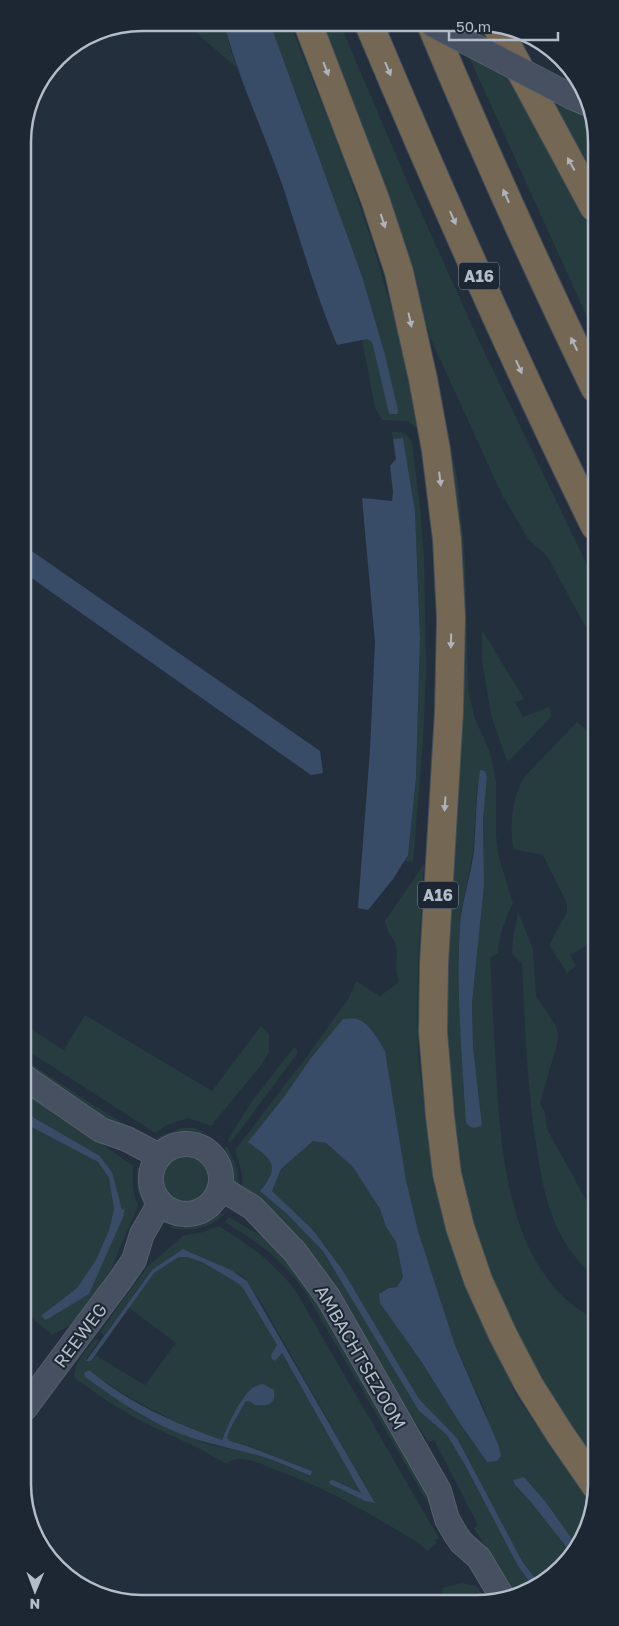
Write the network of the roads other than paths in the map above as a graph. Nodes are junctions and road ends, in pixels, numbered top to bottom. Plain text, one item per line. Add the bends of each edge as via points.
1 (311, 31) edge
2 (373, 31) edge
3 (434, 31) edge
4 (445, 31) edge
5 (501, 34) edge
6 (579, 100) edge
7 (588, 196) edge
8 (588, 375) edge
9 (588, 512) edge
10 (31, 1082) edge
11 (156, 1164) junction
12 (217, 1195) junction
13 (168, 1208) junction
14 (31, 1400) edge
15 (588, 1474) edge
16 (500, 1593) edge

1 -> 15 highway, A16 via 376,199 399,272 433,432 445,522 451,618 450,703 434,963 433,1032 447,1174 475,1271 503,1335 529,1386
2 -> 9 highway, A16 via 534,401
8 -> 3 highway
4 - 6 street, bridge
7 -> 5 highway
10 - 11 street via 101,1130 128,1139
11 - 12 street via 170,1147 184,1144 204,1148 220,1168 222,1181
11 - 13 street via 152,1188
12 - 13 street via 208,1207 189,1215
12 - 16 street, AMBACHTSEZOOM via 273,1231 294,1252 328,1297 439,1491 455,1533 479,1558
13 - 14 street, REEWEG via 142,1234 134,1260

